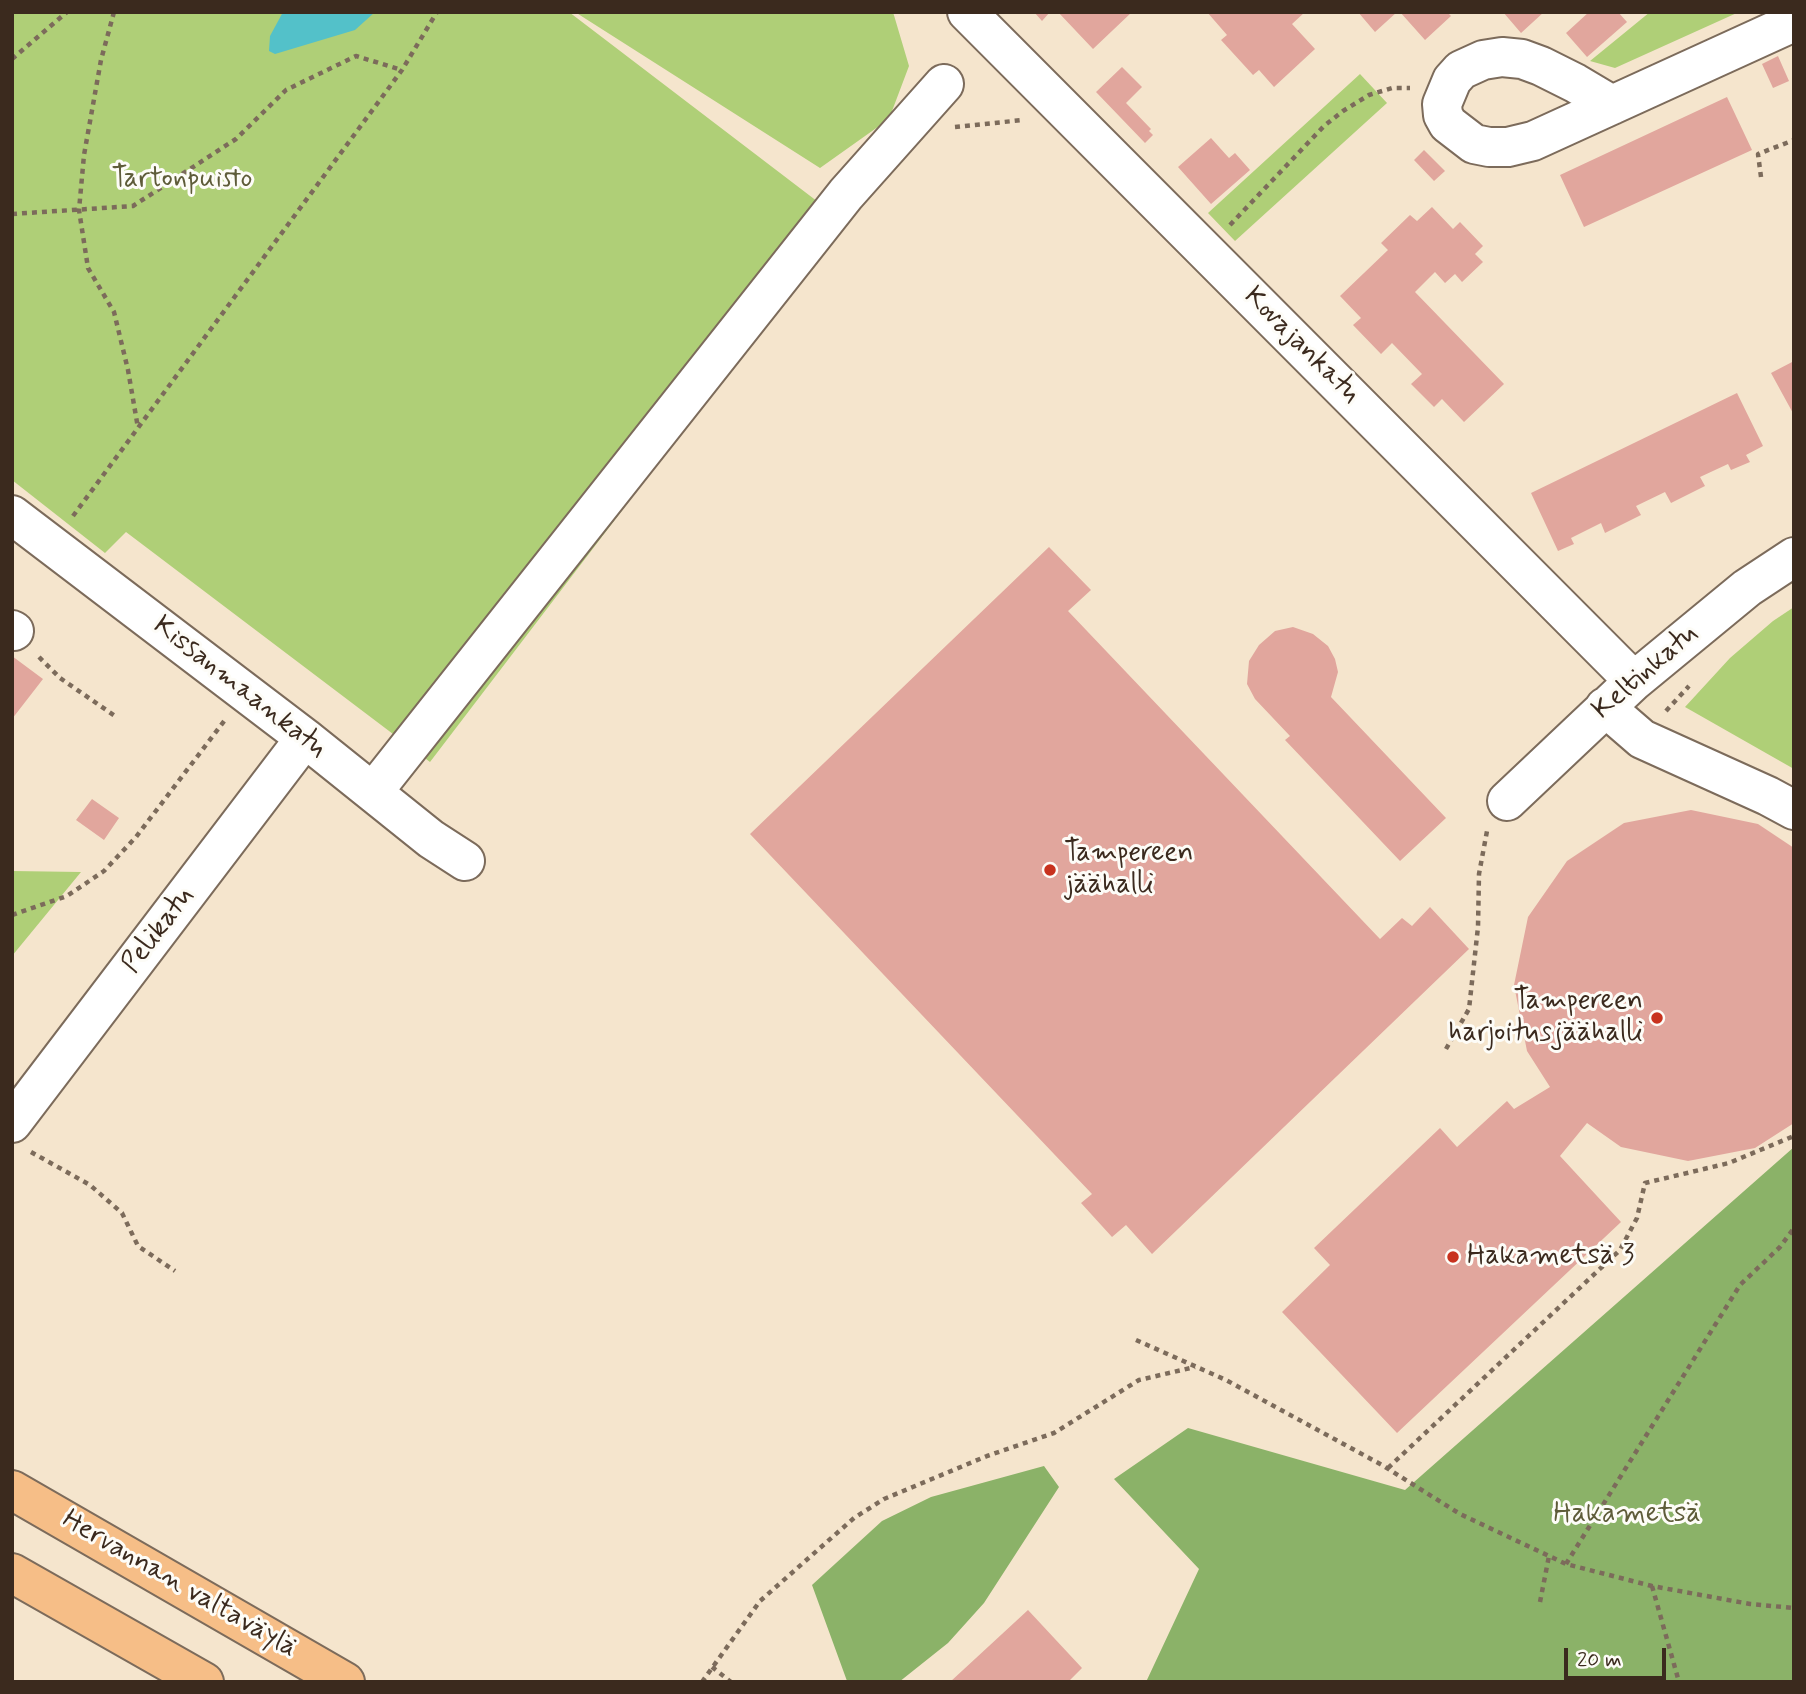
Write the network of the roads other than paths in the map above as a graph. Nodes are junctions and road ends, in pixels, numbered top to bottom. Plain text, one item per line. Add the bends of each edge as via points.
1 (967, 12) edge
2 (1794, 22) edge
3 (944, 84) dead end
4 (1612, 105) junction
5 (12, 515) edge
6 (1794, 557) edge
7 (1634, 681) junction
8 (1605, 707) junction
9 (305, 738) junction
10 (373, 792) junction
11 (1507, 801) road end
12 (1794, 810) edge
13 (465, 861) dead end
14 (18, 1135) edge
15 (12, 1490) edge
16 (12, 1573) edge
17 (204, 1682) edge
18 (345, 1682) edge

1 - 7 street, Kovajankatu
2 - 4 street
3 - 10 street via 846,194
4 - 4 street via 1541,65 1502,57 1470,65 1452,80 1442,104 1448,124 1474,144 1489,147 1533,141
5 - 9 street, Kissanmaankatu
6 - 7 street, Keltinkatu via 1747,587
7 - 8 street, Keltinkatu
8 - 11 street, Keltinkatu
8 - 12 street via 1642,739
9 - 10 street, Kissanmaankatu
9 - 14 street, Pelikatu
10 - 13 street, Kissanmaankatu
15 - 18 highway, Hervannan valtaväylä
16 - 17 highway

